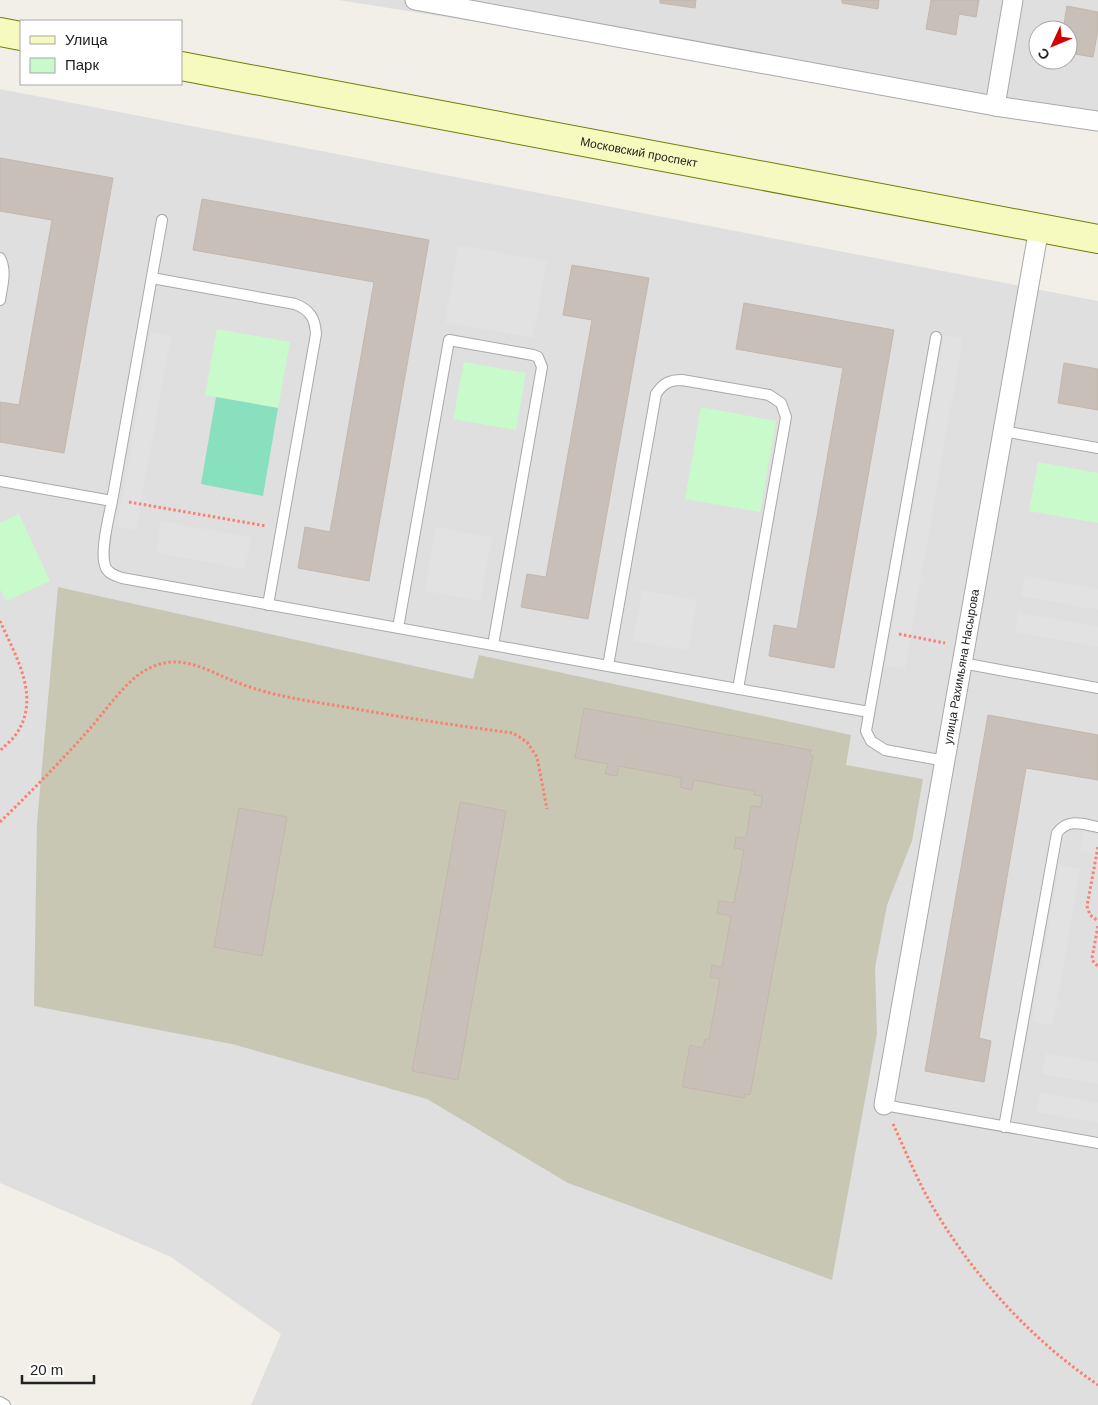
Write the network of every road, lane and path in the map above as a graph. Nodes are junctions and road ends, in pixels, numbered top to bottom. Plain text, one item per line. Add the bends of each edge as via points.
1 (415, 0) edge
2 (1013, 0) edge
3 (0, 32) edge
4 (20, 36) edge
5 (182, 66) edge
6 (995, 106) junction
7 (1098, 121) edge
8 (162, 220) dead end
9 (1039, 228) junction
10 (1098, 239) edge
11 (0, 258) edge
12 (152, 278) junction
13 (0, 300) edge
14 (936, 337) dead end
15 (1003, 431) junction
16 (1098, 448) edge
17 (0, 481) edge
18 (112, 500) junction
19 (281, 529) junction
20 (268, 605) junction
21 (0, 621) edge
22 (398, 628) junction
23 (884, 632) junction
24 (493, 645) junction
25 (964, 655) junction
26 (608, 666) junction
27 (1098, 688) edge
28 (738, 689) junction
29 (869, 712) junction
30 (0, 751) edge
31 (945, 761) junction
32 (547, 809) dead end
33 (0, 822) edge
34 (1098, 827) edge
35 (1098, 847) edge
36 (1098, 921) edge
37 (1098, 926) edge
38 (1098, 966) edge
39 (884, 1105) junction
40 (1004, 1127) junction
41 (1098, 1144) edge
42 (1098, 1385) edge
43 (0, 1402) edge
44 (5, 1405) edge

1 - 6 street
2 - 6 street
3 - 4 main road
5 - 9 main road, Московский проспект
6 - 7 street
8 - 12 lane
9 - 10 main road, Московский проспект
9 - 15 street, улица Рахимьяна Насырова
11 - 13 lane via 4,276
12 - 18 lane
12 - 19 lane via 295,304 310,313 316,334
14 - 23 lane
15 - 16 lane
15 - 25 street, улица Рахимьяна Насырова
17 - 18 lane
18 - 19 path
18 - 20 lane via 103,554 106,567 112,574
19 - 20 lane
20 - 22 lane
21 - 30 path via 24,673 28,695 22,724
22 - 24 lane
22 - 24 lane via 449,340 522,352 538,357 542,367
23 - 25 path
23 - 29 lane
24 - 26 lane
25 - 27 lane
25 - 31 street, улица Рахимьяна Насырова
26 - 28 lane
26 - 28 lane via 656,394 666,383 682,380 769,395 776,398 786,417
28 - 29 lane
29 - 31 lane via 866,731 876,746
31 - 39 street, улица Рахимьяна Насырова
32 - 33 path via 537,757 527,742 513,733 274,694 196,664 179,661 159,664 130,682 73,748
34 - 40 lane via 1072,822 1056,833
35 - 36 path via 1088,906 1090,915
37 - 38 path via 1092,958
39 - 40 lane
39 - 42 path via 933,1208 973,1268 1034,1334
40 - 41 lane
43 - 44 lane

